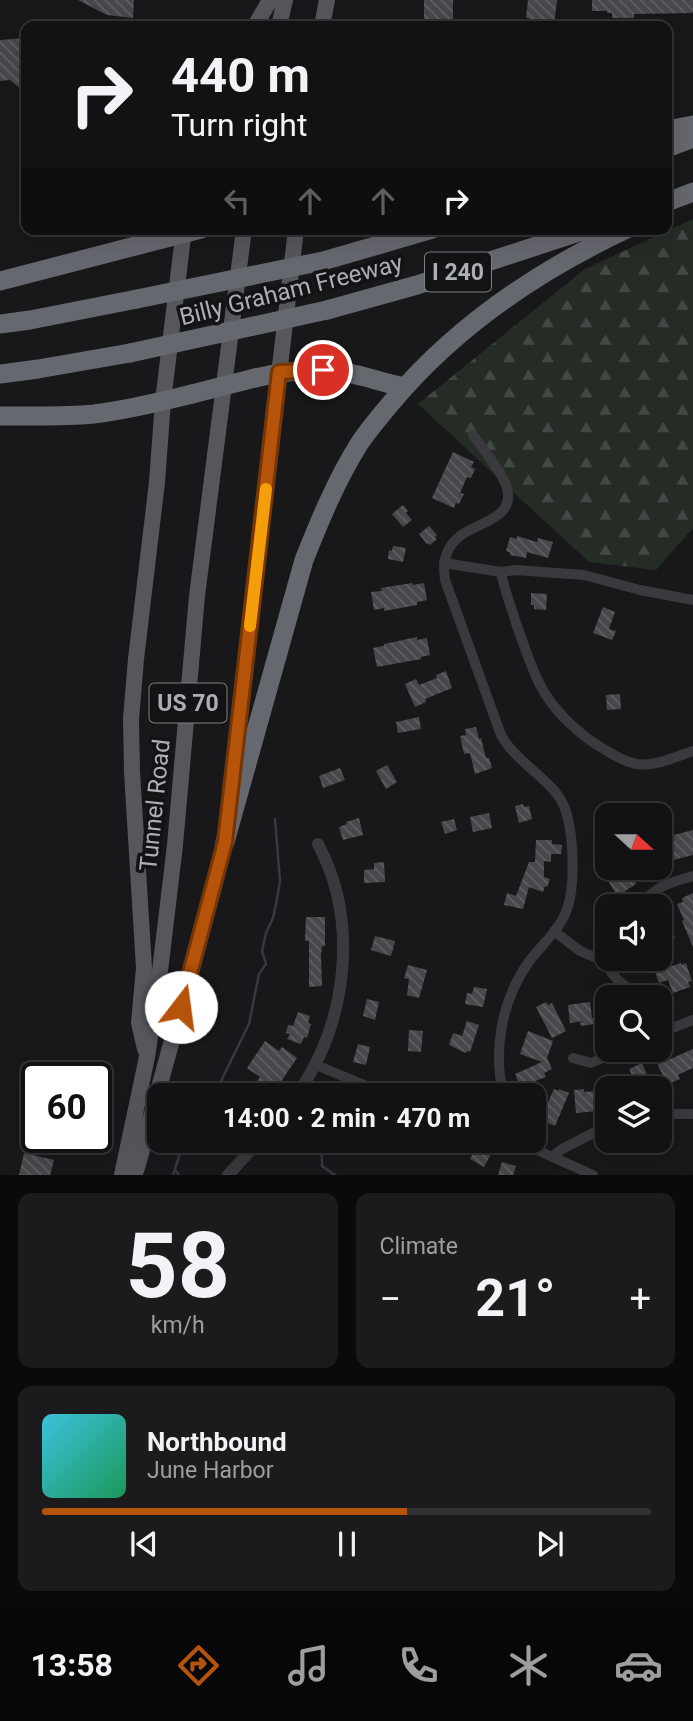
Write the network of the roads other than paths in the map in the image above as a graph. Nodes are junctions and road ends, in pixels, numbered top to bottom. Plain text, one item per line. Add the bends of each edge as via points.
1 (270, 0) edge
2 (285, 0) edge
3 (327, 0) edge
4 (258, 21) edge
5 (280, 21) edge
6 (323, 21) edge
7 (693, 125) edge
8 (672, 129) edge
9 (693, 138) edge
10 (672, 146) edge
11 (690, 193) edge
12 (672, 200) edge
13 (672, 205) edge
14 (174, 235) edge
15 (188, 235) edge
16 (243, 235) edge
17 (295, 235) edge
18 (412, 235) edge
19 (570, 235) edge
20 (614, 235) edge
21 (0, 281) edge
22 (0, 324) edge
23 (279, 372) junction
24 (0, 374) edge
25 (405, 387) junction
26 (163, 401) junction
27 (0, 416) edge
28 (473, 435) dead end
29 (444, 563) junction
30 (501, 572) junction
31 (693, 600) edge
32 (693, 751) edge
33 (225, 842) junction
34 (318, 844) dead end
35 (693, 876) edge
36 (650, 894) edge
37 (554, 931) junction
38 (595, 956) edge
39 (610, 971) edge
40 (626, 985) edge
41 (693, 1020) edge
42 (672, 1028) edge
43 (147, 1057) junction
44 (573, 1058) dead end
45 (595, 1062) edge
46 (316, 1065) junction
47 (304, 1083) edge
48 (360, 1083) edge
49 (502, 1083) edge
50 (672, 1114) edge
51 (693, 1114) edge
52 (595, 1132) edge
53 (248, 1153) edge
54 (543, 1153) edge
55 (552, 1157) junction
56 (122, 1175) edge
57 (134, 1175) edge
58 (229, 1175) edge
59 (593, 1175) edge

1 - 4 main road
2 - 5 main road
3 - 6 main road
7 - 8 highway
9 - 10 highway
11 - 12 highway
11 - 13 highway
14 - 21 highway
15 - 26 main road
16 - 43 main road, Tunnel Road / US 70 via 197,596 175,845
17 - 23 main road
18 - 22 highway, Billy Graham Freeway / I 240, bridge via 323,261
19 - 24 highway, Billy Graham Freeway / I 240, bridge via 327,310 130,353
20 - 25 highway via 493,306
23 - 25 highway via 323,370
23 - 26 highway, bridge
23 - 33 main road
25 - 33 highway via 360,443 319,521
26 - 27 highway via 78,415
26 - 43 main road via 131,719 144,968 139,1023
28 - 29 street via 500,474 508,498 500,513 455,541
29 - 30 street
29 - 37 street via 448,592 501,735 558,796 566,812 572,880 566,912
30 - 31 street via 584,575
30 - 32 street via 540,685 591,742 634,764 654,765
33 - 57 main road
34 - 46 street via 341,914 344,957 337,1002
35 - 36 street
37 - 38 street via 580,951
37 - 49 street via 527,964 510,1000 498,1053
39 - 40 street
41 - 42 street
43 - 56 main road, Tunnel Road / US 70
44 - 45 street
46 - 47 street
46 - 48 street
50 - 51 street
52 - 55 street
53 - 58 street
54 - 55 street
55 - 59 street

